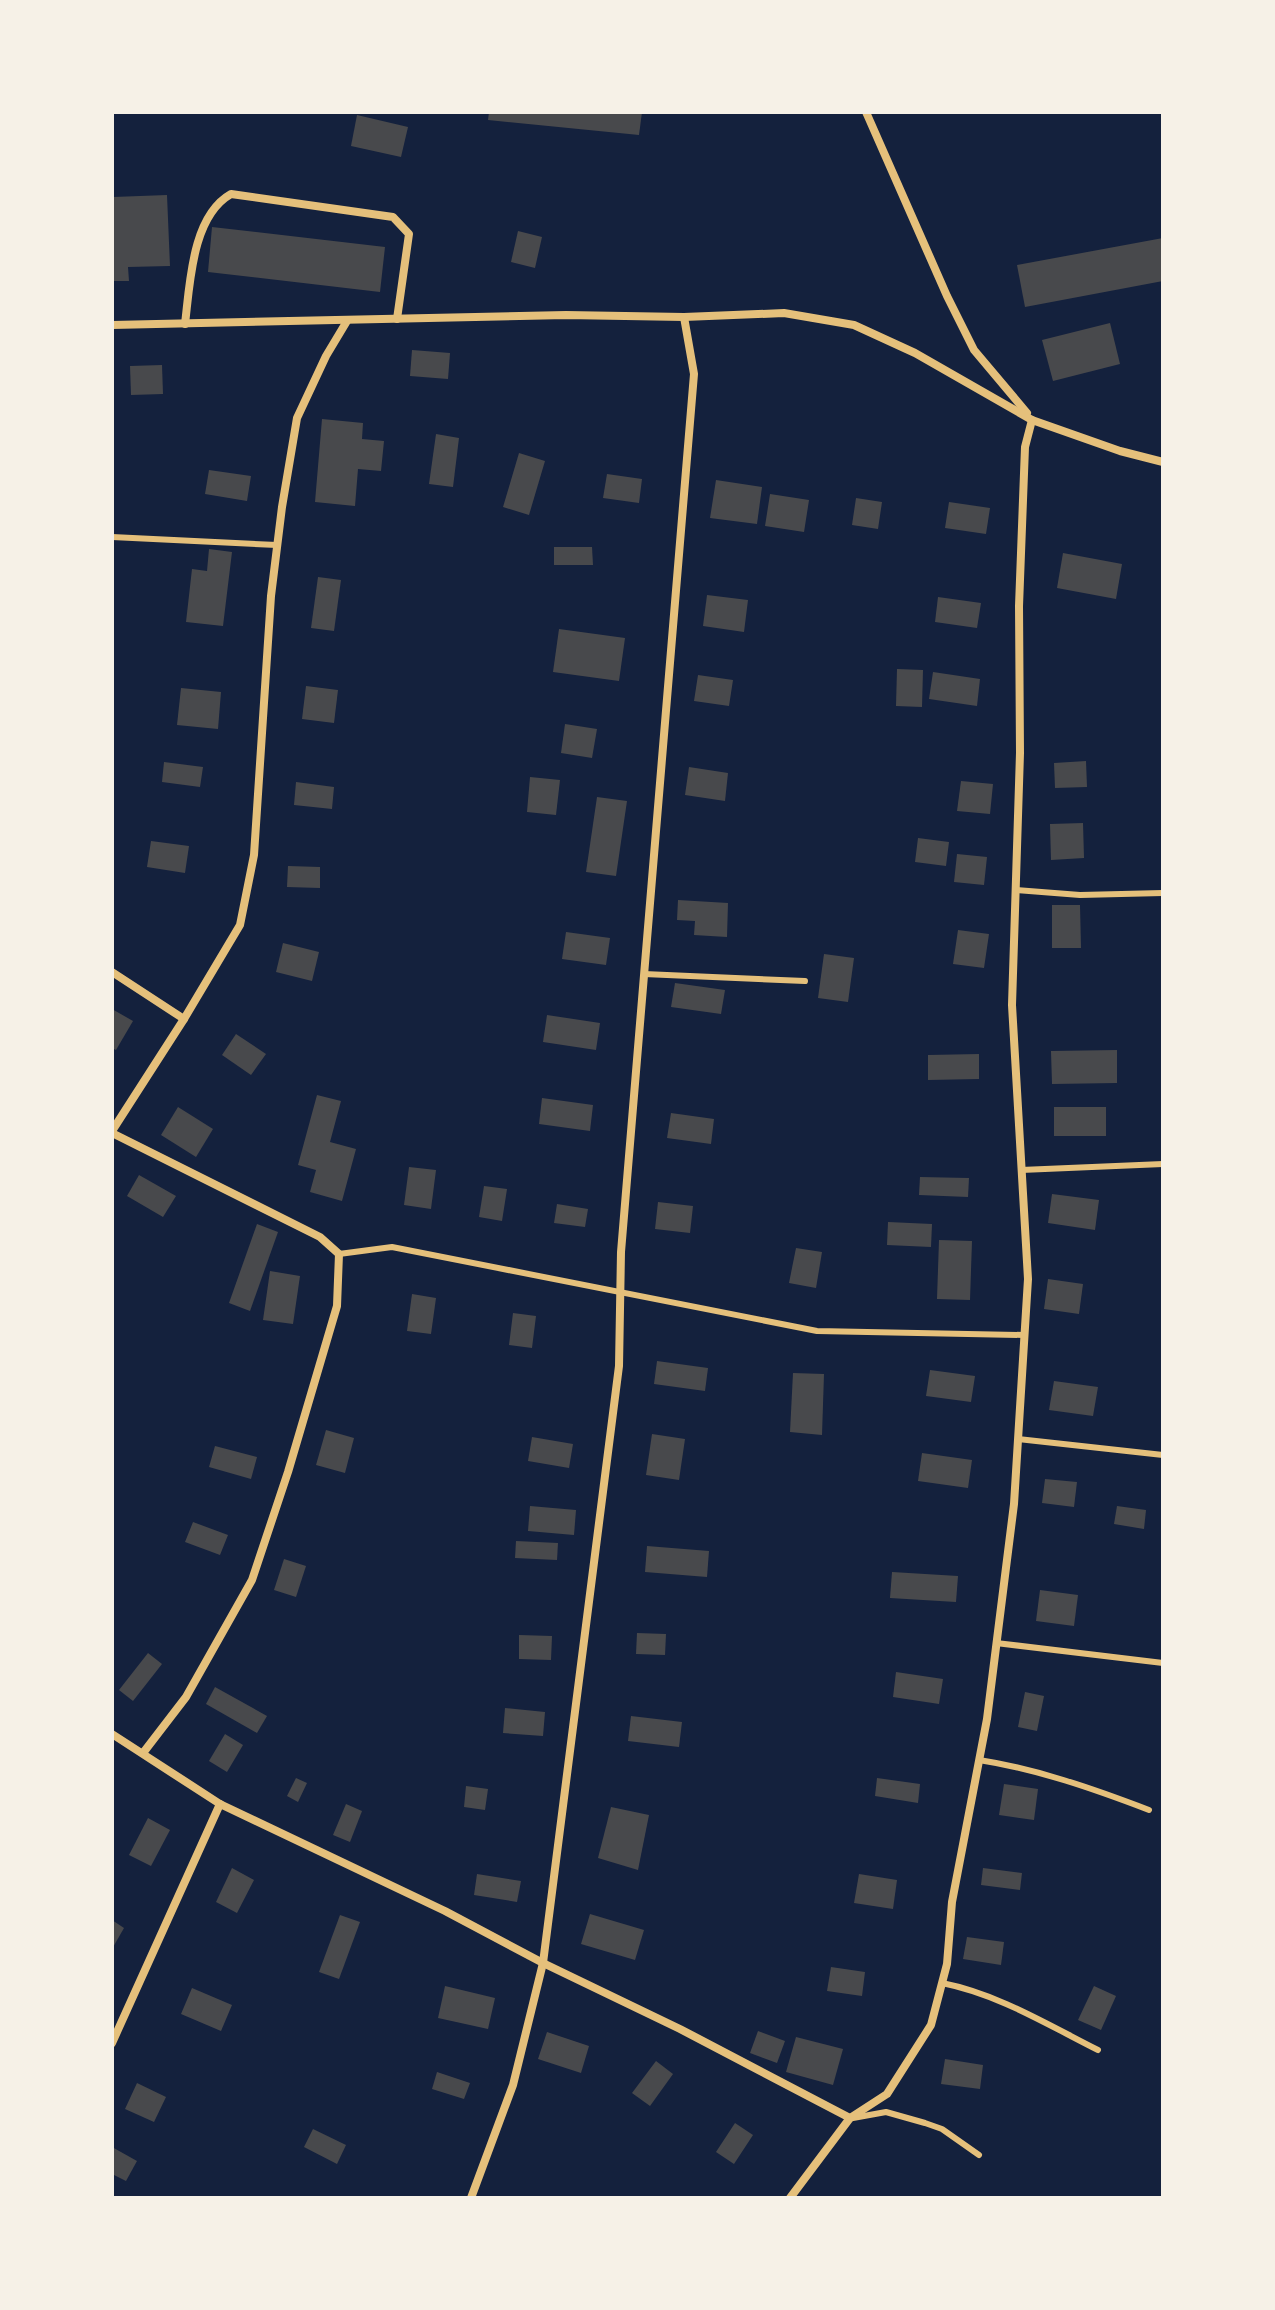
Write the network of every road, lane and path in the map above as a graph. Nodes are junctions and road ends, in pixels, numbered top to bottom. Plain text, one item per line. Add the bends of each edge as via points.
1 (866, 112) edge
2 (684, 317) junction
3 (397, 319) junction
4 (347, 321) junction
5 (185, 324) junction
6 (112, 325) edge
7 (1032, 420) junction
8 (1163, 462) edge
9 (112, 537) edge
10 (277, 545) junction
11 (1016, 890) junction
12 (1163, 893) edge
13 (112, 972) edge
14 (644, 974) junction
15 (805, 981) dead end
16 (184, 1019) junction
17 (112, 1132) edge
18 (1163, 1164) edge
19 (1021, 1170) junction
20 (339, 1254) junction
21 (620, 1292) junction
22 (1024, 1335) junction
23 (1018, 1439) junction
24 (1163, 1455) edge
25 (996, 1643) junction
26 (1163, 1663) edge
27 (112, 1734) edge
28 (143, 1753) junction
29 (979, 1760) junction
30 (220, 1804) junction
31 (1149, 1810) dead end
32 (543, 1963) junction
33 (942, 1983) junction
34 (112, 2043) edge
35 (1098, 2050) dead end
36 (850, 2118) junction
37 (979, 2155) dead end
38 (471, 2198) edge
39 (790, 2198) edge

1 - 7 street via 974,350
2 - 3 street
2 - 7 street via 784,313 854,325 915,353
2 - 14 street via 694,374
3 - 4 street
3 - 5 street via 409,234 393,217 231,194 219,201 196,245
4 - 5 street
4 - 10 street via 297,418
5 - 6 street
7 - 8 street
7 - 11 street via 1025,447 1019,606
9 - 10 lane
10 - 16 street via 254,855 240,925
11 - 12 lane
11 - 19 street via 1012,1005
13 - 16 street
14 - 15 lane
14 - 21 street
16 - 17 street
17 - 20 street via 320,1237
18 - 19 lane
19 - 22 street via 1028,1279
20 - 21 lane via 392,1247
20 - 28 street via 337,1306 252,1580 186,1697
21 - 22 lane via 817,1331
21 - 32 street via 619,1366
22 - 23 street
23 - 24 lane
23 - 25 street
25 - 26 lane
25 - 29 street
27 - 28 street
28 - 30 street
29 - 31 lane via 1012,1765
29 - 33 street
30 - 32 street
30 - 34 street
32 - 36 street
32 - 38 street via 513,2085
33 - 35 lane via 990,1997
33 - 36 street via 931,2025 887,2094
36 - 37 lane via 886,2112 942,2129
36 - 39 street

